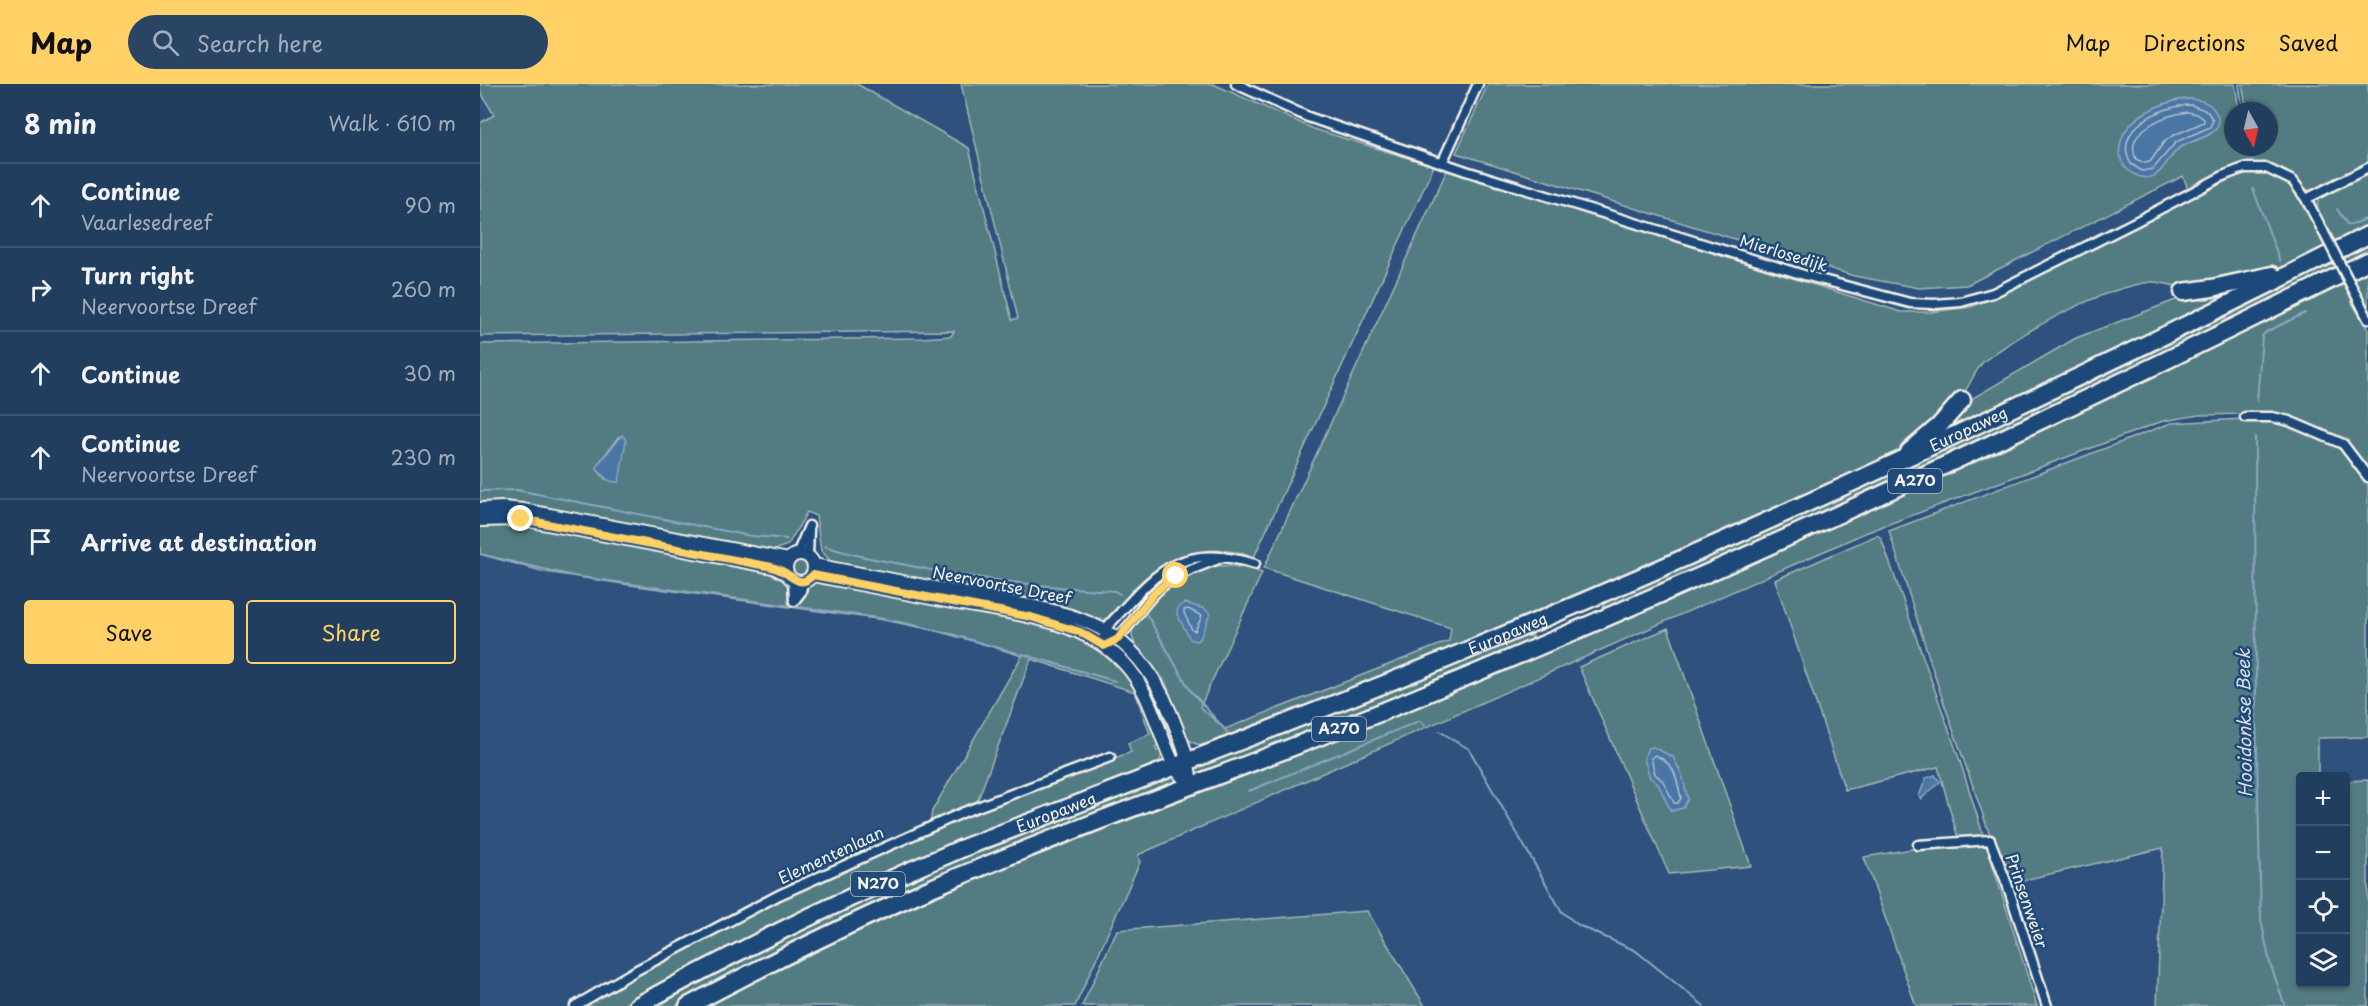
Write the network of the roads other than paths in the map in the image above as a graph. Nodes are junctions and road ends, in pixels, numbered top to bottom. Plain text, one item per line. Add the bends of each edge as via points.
1 (1236, 84) edge
2 (1478, 84) edge
3 (1442, 163) junction
4 (2368, 168) edge
5 (2306, 199) junction
6 (2368, 235) edge
7 (2368, 261) edge
8 (2307, 266) junction
9 (2183, 292) dead end
10 (2368, 319) edge
11 (1962, 400) dead end
12 (2245, 417) dead end
13 (1898, 462) junction
14 (2368, 477) edge
15 (480, 509) edge
16 (480, 520) edge
17 (1223, 557) junction
18 (1255, 564) dead end
19 (801, 568) junction
20 (1104, 630) junction
21 (1118, 639) junction
22 (1104, 646) junction
23 (1110, 757) dead end
24 (1182, 764) junction
25 (1191, 786) junction
26 (1918, 845) dead end
27 (576, 1006) edge
28 (637, 1006) edge
29 (688, 1006) edge
30 (2047, 1006) edge

1 - 3 street, Mierlosedijk via 1308,117
2 - 3 street
3 - 5 street, Mierlosedijk via 1824,281 1910,303 1961,302 1993,293 2235,170 2256,167 2276,171 2293,181
4 - 5 street
5 - 10 street, Mierlosedijk, bridge
6 - 8 highway, Europaweg / A270
7 - 25 highway, Europaweg / A270 via 1805,531 1580,630
8 - 9 highway, A270
8 - 13 highway, Europaweg / A270
11 - 13 highway, A270
12 - 14 street via 2289,420 2343,444
13 - 24 highway, Europaweg / A270 via 1478,646
15 - 19 street, Neervoortse Dreef via 523,510
16 - 19 street, Neervoortse Dreef via 521,519 772,567
17 - 18 street
17 - 20 street via 1202,555 1171,564
17 - 21 street via 1176,576 1155,592
19 - 20 street, Neervoortse Dreef via 1063,612
19 - 22 street, Neervoortse Dreef via 1047,621 1080,632
20 - 21 street, Neervoortse Dreef
20 - 22 street
21 - 22 street
21 - 24 street, Neervoortse Dreef via 1144,666 1162,693
22 - 24 street, Neervoortse Dreef via 1124,663 1145,693
23 - 27 street, Elementenlaan via 964,812 779,895
24 - 25 street, Neervoortse Dreef
24 - 28 highway, Europaweg / N270 via 899,874 763,939
25 - 29 highway, Europaweg / N270 via 928,890 815,941
26 - 30 street, Prinsenweier via 1990,840

